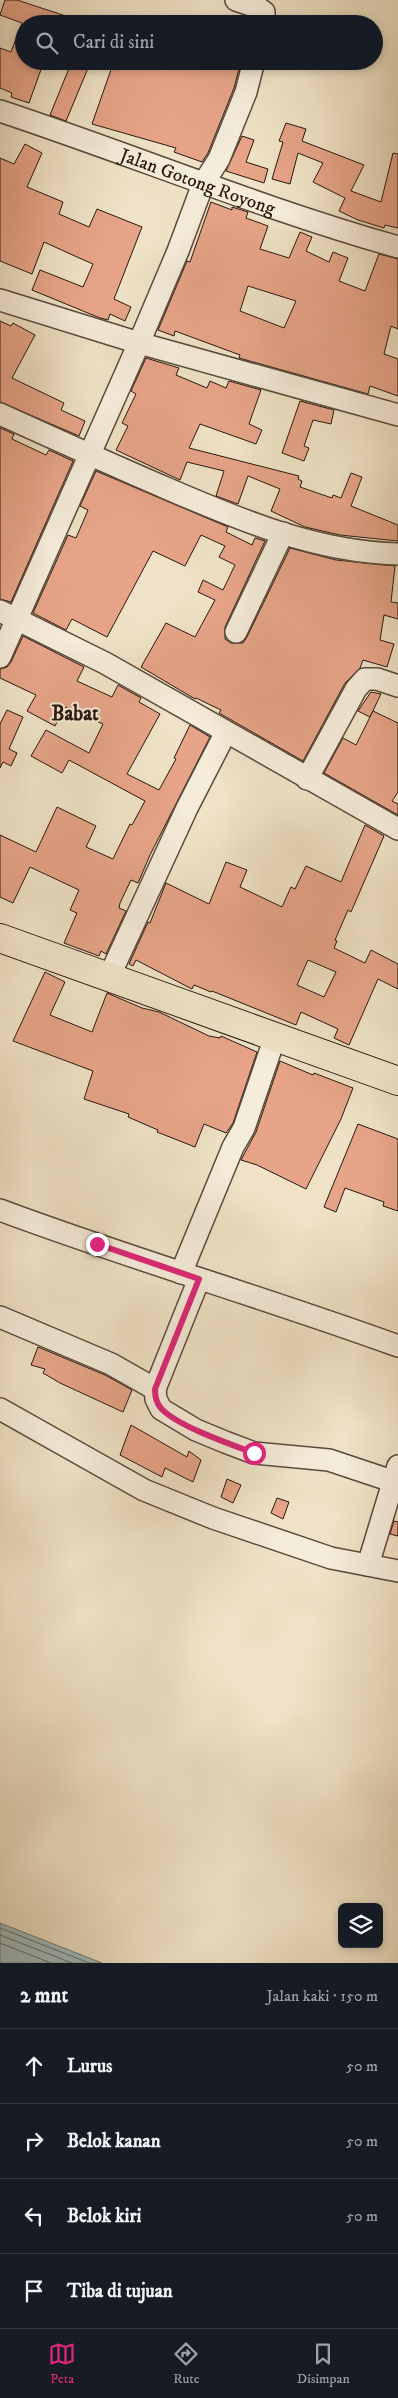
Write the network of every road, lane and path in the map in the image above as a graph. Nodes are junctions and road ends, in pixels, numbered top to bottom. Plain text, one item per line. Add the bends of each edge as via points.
1 (236, 0) edge
2 (264, 15) edge
3 (252, 70) edge
4 (0, 111) edge
5 (203, 184) junction
6 (398, 247) edge
7 (0, 300) edge
8 (139, 342) junction
9 (0, 414) edge
10 (398, 415) edge
11 (89, 455) junction
12 (283, 533) junction
13 (398, 554) edge
14 (9, 615) edge
15 (236, 632) dead end
16 (0, 657) edge
17 (398, 686) edge
18 (226, 732) junction
19 (307, 779) junction
20 (398, 829) edge
21 (0, 938) edge
22 (108, 977) junction
23 (275, 1036) junction
24 (398, 1081) edge
25 (0, 1210) edge
26 (190, 1276) junction
27 (0, 1316) edge
28 (398, 1346) edge
29 (155, 1389) junction
30 (0, 1409) edge
31 (396, 1477) edge
32 (368, 1565) junction
33 (398, 1571) edge

1 - 2 street via 257,7
3 - 5 street via 219,159
4 - 5 street, Jalan Gotong Royong
5 - 6 street, Jalan Gotong Royong
5 - 8 street
7 - 8 street
8 - 10 street
8 - 11 street
9 - 11 street
11 - 12 street via 236,518
11 - 14 street
12 - 13 street via 351,550
12 - 15 street
14 - 16 street
14 - 18 street via 105,663
17 - 19 street via 365,679 356,689
18 - 19 street
18 - 22 street
19 - 20 street
21 - 22 highway
22 - 23 highway
23 - 24 highway
23 - 26 street
25 - 26 street
26 - 28 street
26 - 29 street
27 - 29 street via 111,1364
29 - 31 street via 161,1409 196,1430 254,1453 329,1460
30 - 32 street via 144,1490 268,1538 331,1558
31 - 32 street
32 - 33 street

